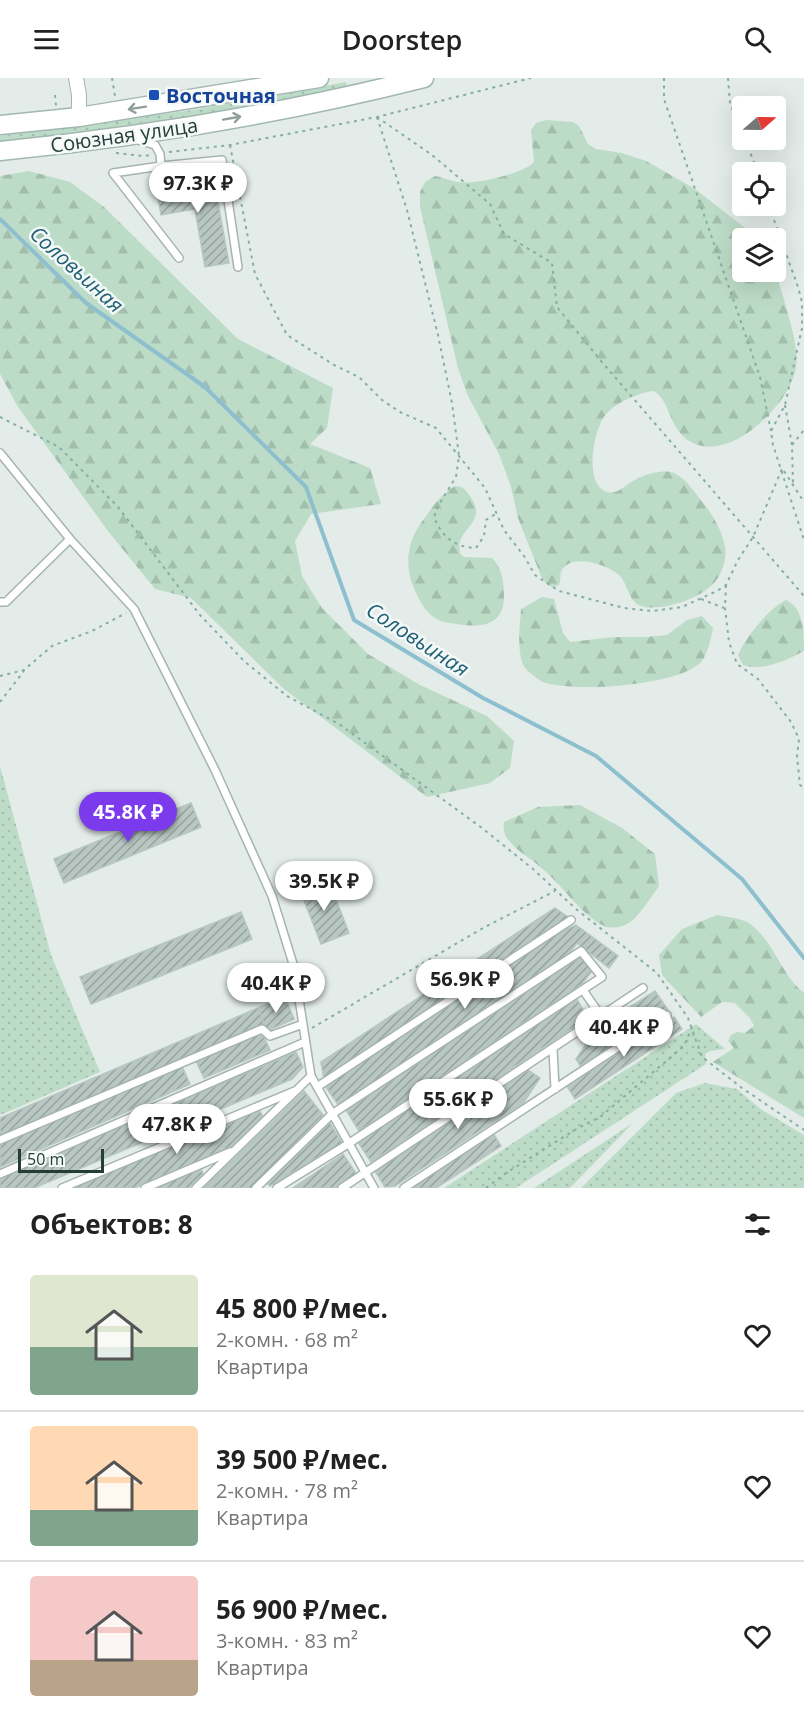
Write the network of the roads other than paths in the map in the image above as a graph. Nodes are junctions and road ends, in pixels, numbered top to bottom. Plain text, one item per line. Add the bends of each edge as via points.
1 (76, 78) edge
2 (319, 78) edge
3 (424, 78) edge
4 (291, 81) edge
5 (80, 117) junction
6 (0, 125) edge
7 (124, 136) junction
8 (0, 151) edge
9 (161, 166) junction
10 (179, 258) dead end
11 (238, 267) dead end
12 (0, 453) edge
13 (70, 538) junction
14 (0, 602) edge
15 (571, 920) dead end
16 (644, 988) dead end
17 (583, 990) junction
18 (667, 1015) dead end
19 (602, 1016) junction
20 (303, 1024) junction
21 (305, 1042) junction
22 (553, 1049) junction
23 (311, 1077) junction
24 (317, 1087) junction
25 (555, 1089) junction
26 (297, 1090) junction
27 (332, 1114) junction
28 (0, 1140) edge
29 (348, 1144) junction
30 (235, 1150) junction
31 (365, 1173) junction
32 (0, 1174) edge
33 (62, 1188) edge
34 (145, 1188) edge
35 (196, 1188) edge
36 (256, 1188) edge
37 (277, 1188) edge
38 (342, 1188) edge
39 (374, 1188) edge
40 (404, 1188) edge

1 - 5 street
2 - 4 main road, Союзная улица
7 -> 3 main road, Союзная улица via 351,97
4 -> 5 main road, Союзная улица
5 - 6 main road, Союзная улица
7 - 8 main road, Союзная улица
7 - 9 lane via 155,145
9 - 10 lane via 113,173
9 - 11 lane via 222,160
12 - 13 lane
13 - 14 lane via 6,602
13 - 20 lane via 134,609 215,770 272,896 294,967
15 - 24 lane
16 - 19 lane
17 - 19 lane
17 - 27 lane via 602,977 581,951
17 - 29 lane
18 - 25 lane
19 - 22 lane
20 - 21 lane
20 - 28 lane via 270,1036 262,1029
21 - 23 lane
21 - 32 lane
22 - 25 lane
22 - 31 lane
23 - 24 lane
23 - 26 lane
24 - 27 lane
25 - 40 lane
26 - 30 lane
26 - 33 lane
27 - 29 lane
27 - 36 lane
29 - 31 lane
29 - 37 lane
30 - 34 lane
30 - 35 lane
31 - 38 lane
31 - 39 lane

